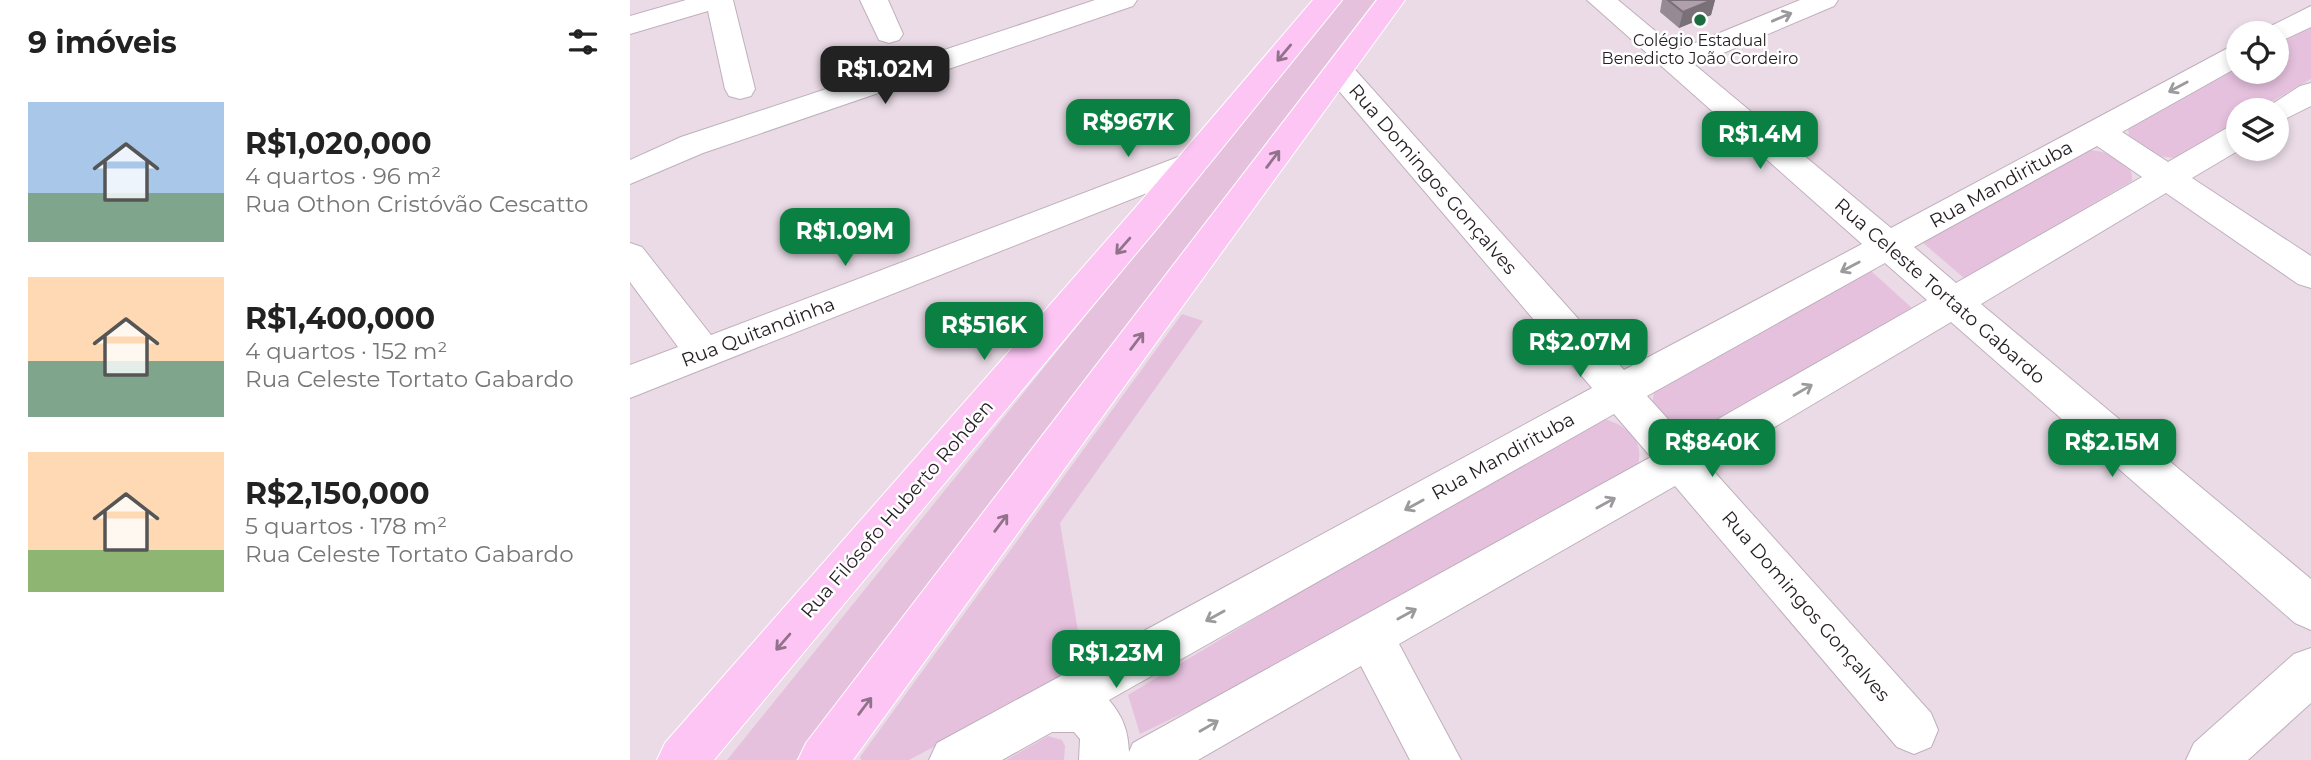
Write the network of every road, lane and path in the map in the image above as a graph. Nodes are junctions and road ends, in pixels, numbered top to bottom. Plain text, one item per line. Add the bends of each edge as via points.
1 (718, 0) edge
2 (874, 0) edge
3 (1123, 0) edge
4 (1328, 0) edge
5 (1391, 0) edge
6 (1601, 0) edge
7 (1824, 0) edge
8 (2298, 0) edge
9 (2311, 7) edge
10 (1069, 8) edge
11 (2311, 15) edge
12 (630, 25) edge
13 (2289, 27) edge
14 (889, 34) dead end
15 (2226, 62) edge
16 (1674, 63) junction
17 (1339, 71) junction
18 (740, 89) dead end
19 (2311, 93) edge
20 (2289, 106) edge
21 (2098, 131) junction
22 (2226, 142) edge
23 (1194, 162) junction
24 (630, 173) edge
25 (2167, 177) junction
26 (1081, 206) junction
27 (1147, 217) junction
28 (1888, 246) junction
29 (630, 256) edge
30 (2311, 274) edge
31 (1953, 302) junction
32 (704, 353) junction
33 (630, 382) edge
34 (1619, 392) junction
35 (1680, 462) junction
36 (2311, 608) edge
37 (1369, 635) junction
38 (2311, 671) edge
39 (1046, 709) junction
40 (1914, 730) dead end
41 (831, 754) edge
42 (682, 760) edge
43 (954, 760) edge
44 (1104, 760) edge
45 (1150, 760) edge
46 (1436, 760) edge
47 (2211, 760) edge

1 - 12 street
1 - 18 street
2 - 14 street
3 - 10 street
4 -> 23 main road, Rua Filósofo Huberto Rohden
5 - 17 main road
6 - 16 street, Rua Celeste Tortato Gabardo
16 -> 7 street
8 - 9 street
10 - 24 street via 692,145
11 - 13 street
15 -> 21 street, Rua Mandirituba
16 - 28 street, Rua Celeste Tortato Gabardo
17 - 34 street, Rua Domingos Gonçalves
41 -> 17 main road
19 - 20 street
21 - 25 street
21 - 28 street, Rua Mandirituba
22 - 25 street
23 - 26 street, Rua Quitandinha
23 - 27 main road, Rua Filósofo Huberto Rohden
25 - 30 street
25 - 31 street
26 - 27 street, Rua Quitandinha via 1131,199
26 - 32 street, Rua Quitandinha
27 -> 42 main road, Rua Filósofo Huberto Rohden
28 - 31 street, Rua Celeste Tortato Gabardo
28 -> 34 street, Rua Mandirituba
29 - 32 street
35 -> 31 street
31 - 36 street, Rua Celeste Tortato Gabardo
32 - 33 street, Rua Quitandinha
34 - 35 street, Rua Domingos Gonçalves
34 -> 39 street, Rua Mandirituba
37 -> 35 street
35 - 40 street, Rua Domingos Gonçalves
45 -> 37 street
37 - 46 street
38 - 47 street
39 - 43 street, Rua Mandirituba
39 - 44 street via 1061,706 1088,711 1104,732

